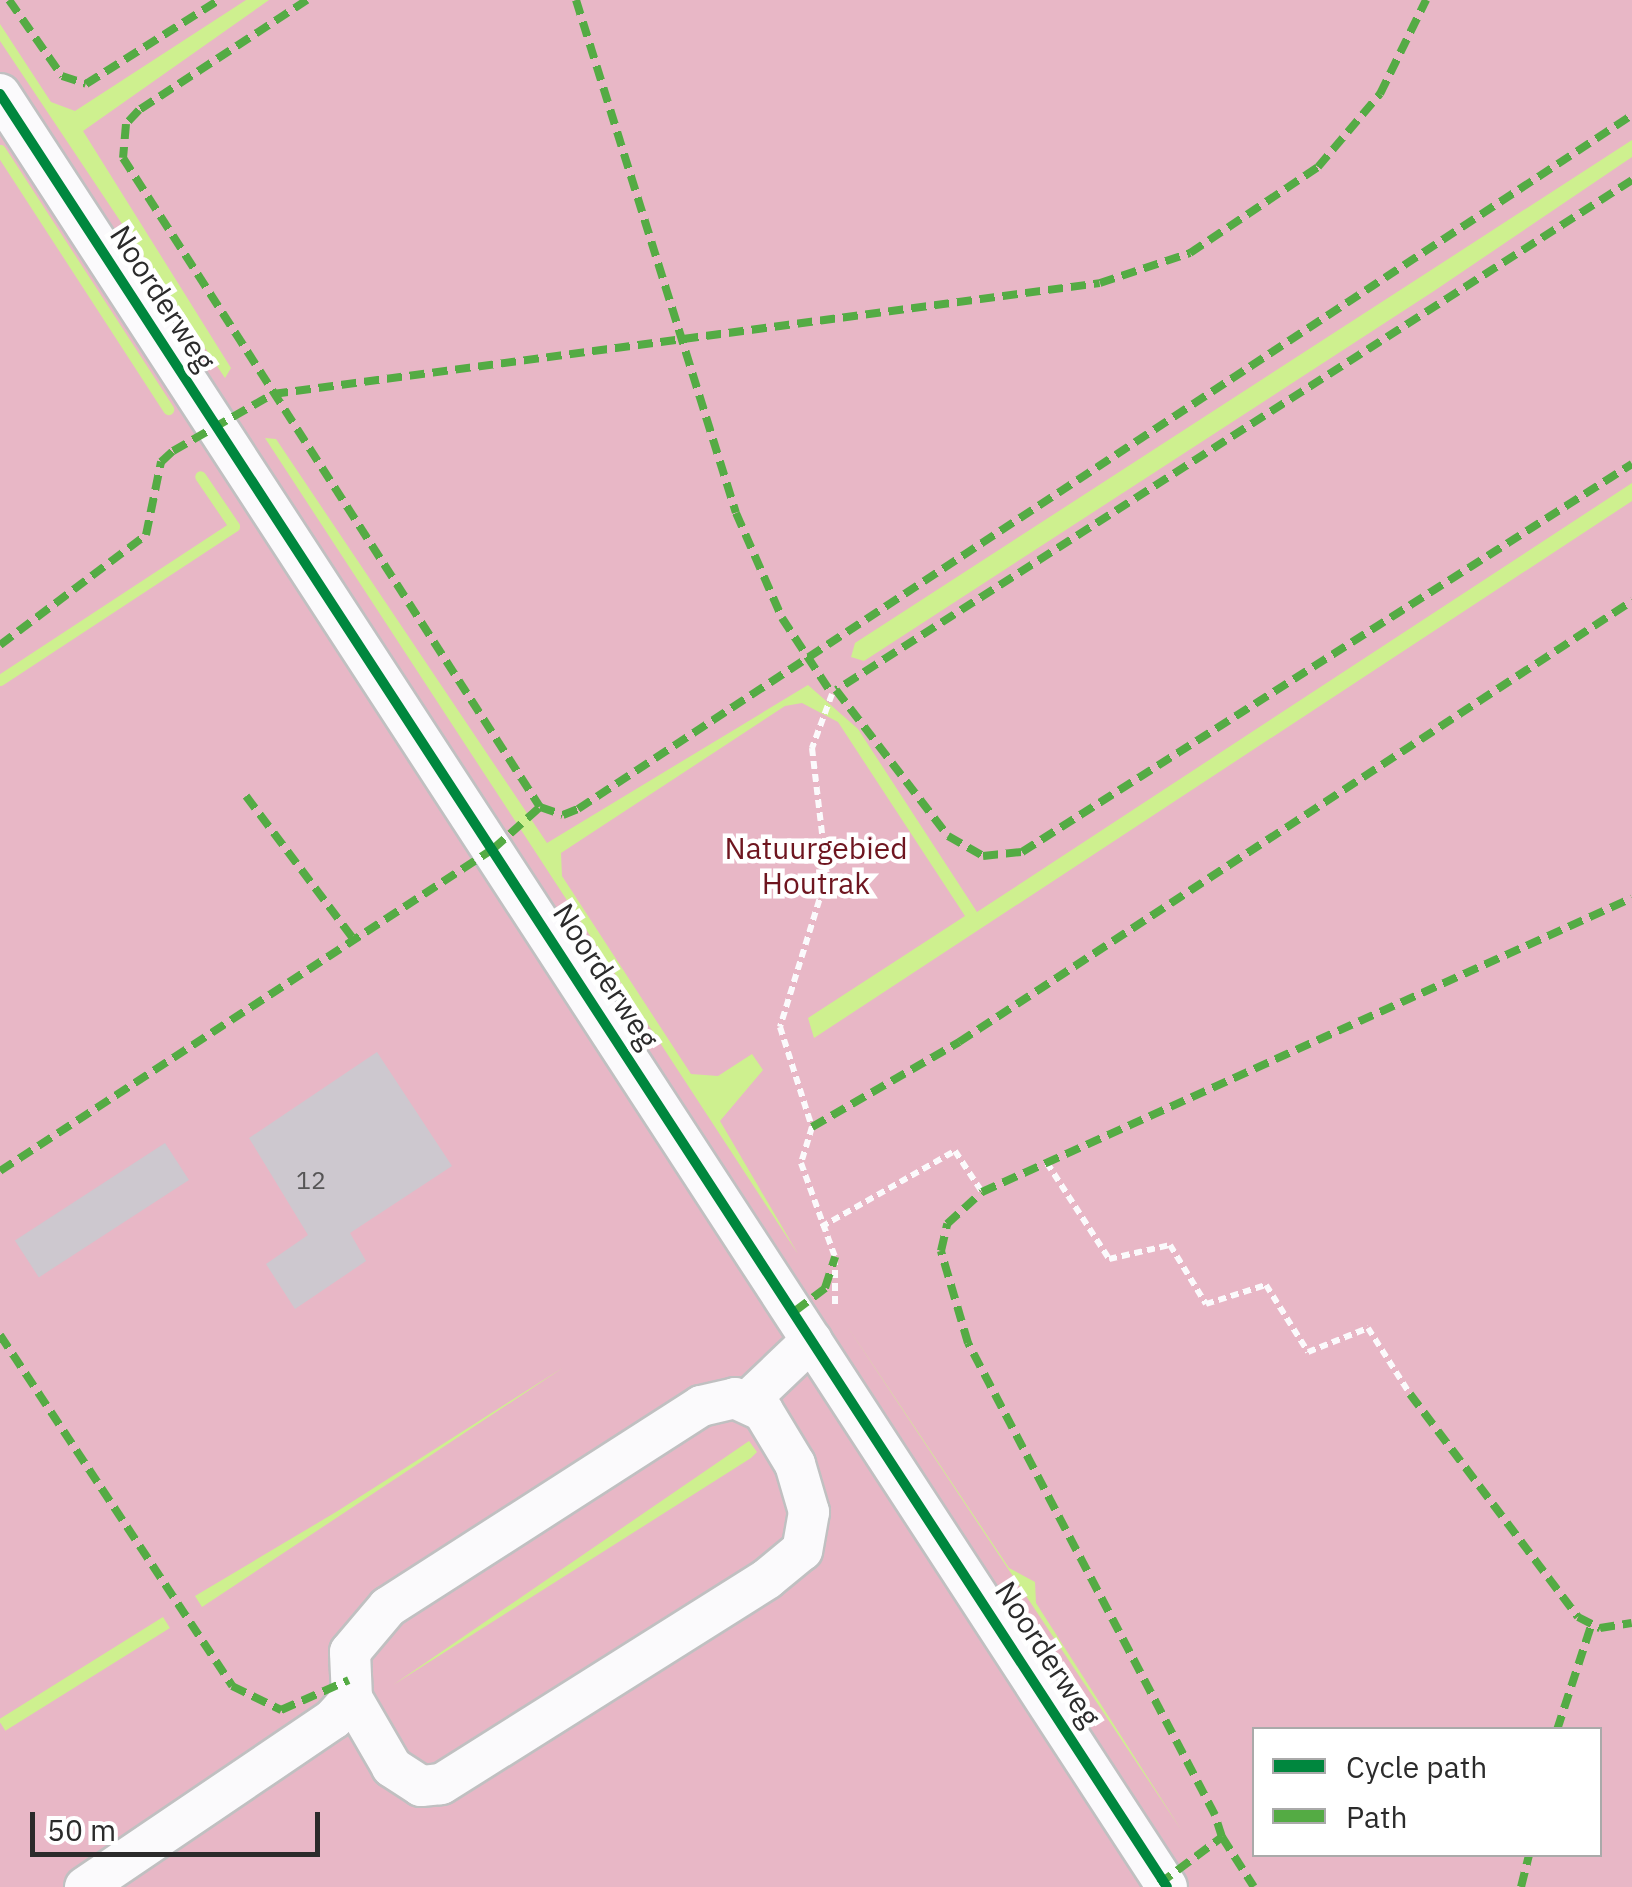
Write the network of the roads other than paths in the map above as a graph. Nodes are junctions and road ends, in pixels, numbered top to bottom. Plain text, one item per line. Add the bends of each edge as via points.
1 (0, 94) edge
2 (812, 1340) junction
3 (748, 1401) junction
4 (352, 1698) junction
5 (84, 1887) edge
6 (1167, 1887) edge

1 - 2 street, Noorderweg
2 - 3 street
2 - 6 street, Noorderweg
3 - 4 street via 692,1411 388,1608 350,1652
3 - 4 street via 770,1422 805,1489 810,1534 790,1562 451,1781 406,1779 378,1753
4 - 5 street via 318,1732

